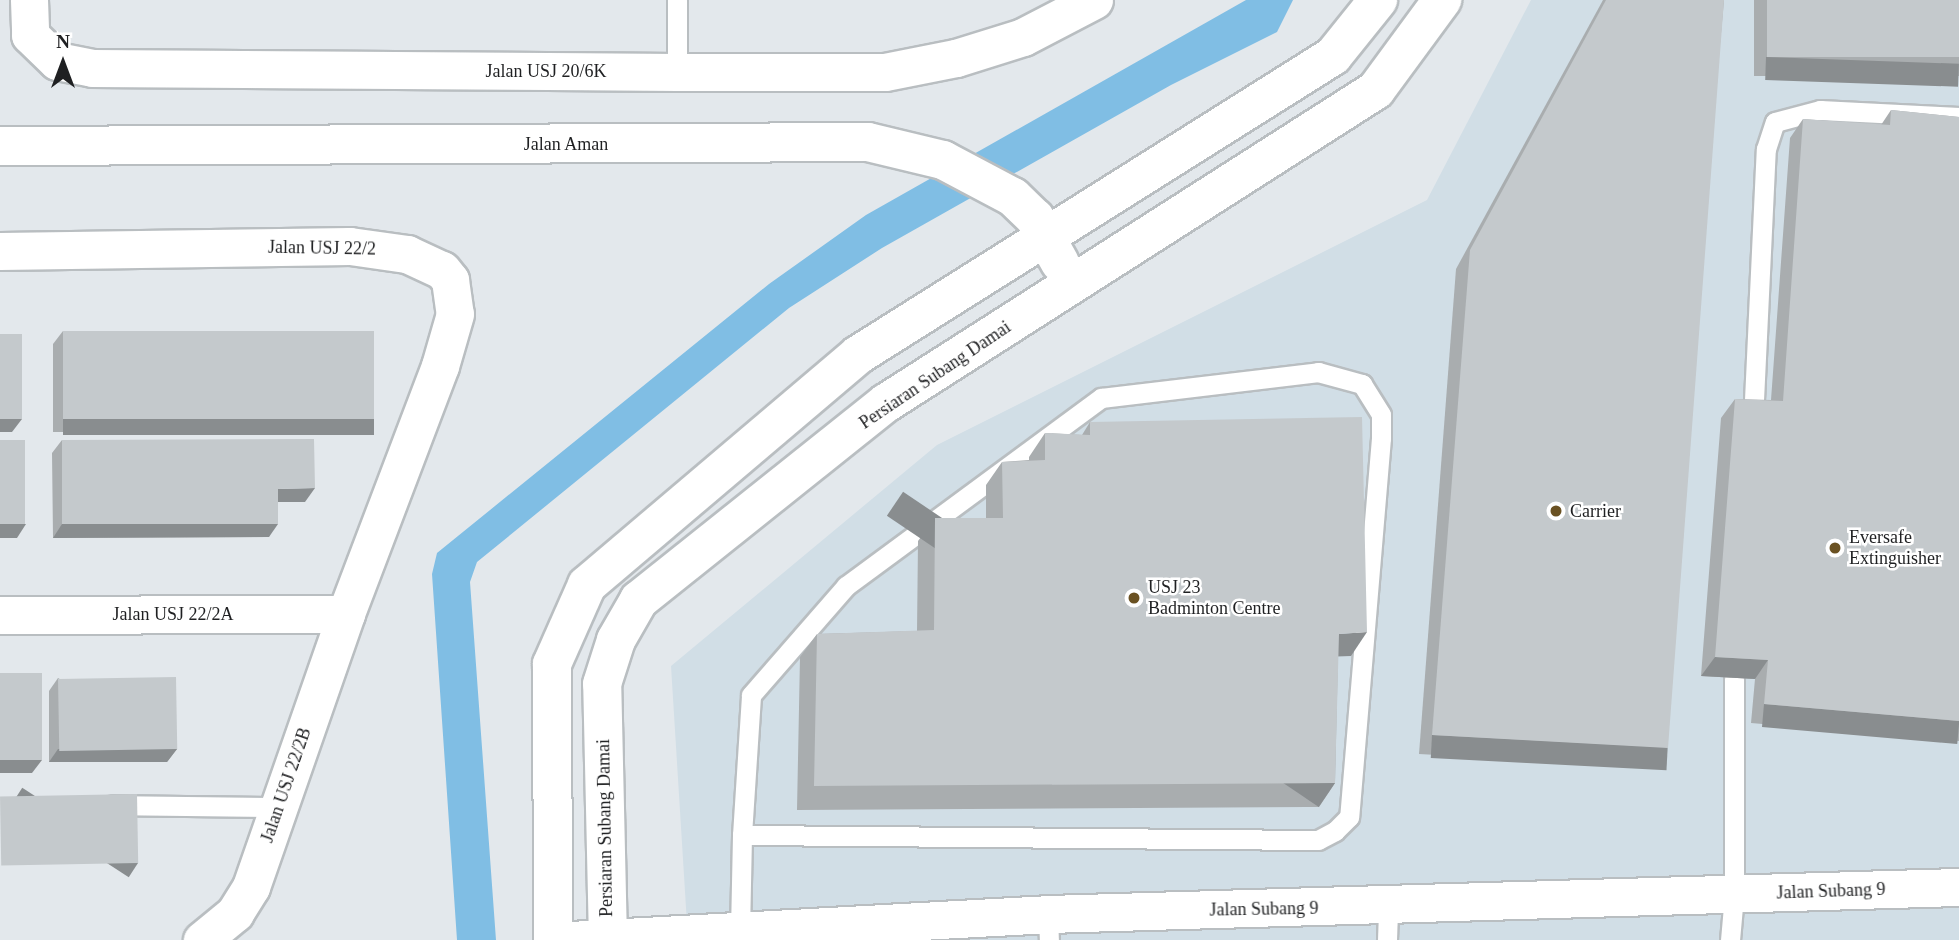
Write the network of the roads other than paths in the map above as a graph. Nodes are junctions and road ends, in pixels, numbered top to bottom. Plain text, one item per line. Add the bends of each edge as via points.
1 (29, 0) edge
2 (677, 0) edge
3 (1094, 0) edge
4 (1378, 0) edge
5 (1442, 0) edge
6 (677, 72) junction
7 (1959, 117) edge
8 (0, 146) edge
9 (1041, 229) junction
10 (0, 251) edge
11 (1072, 286) junction
12 (1753, 421) edge
13 (346, 614) junction
14 (0, 615) edge
15 (1734, 679) edge
16 (97, 805) edge
17 (279, 807) junction
18 (742, 835) junction
19 (1959, 887) edge
20 (1734, 895) junction
21 (1387, 923) edge
22 (1049, 927) edge
23 (740, 931) junction
24 (608, 939) edge
25 (202, 940) edge
26 (554, 940) edge
27 (570, 940) edge
28 (1730, 940) edge

1 - 6 street, Jalan USJ 20/6K via 30,35 57,61 92,68
2 - 6 lane
3 - 6 street, Jalan USJ 20/6K via 1023,37 956,58 885,72
4 - 9 street via 1333,56
5 - 11 street, Persiaran Subang Damai via 1376,90
7 - 12 lane via 1819,110 1775,122 1766,149
8 - 9 street, Jalan Aman via 868,142 904,149 981,178 1013,197
9 - 11 street, Jalan Aman
9 - 26 street via 858,355 587,585 552,664
10 - 13 street, Jalan USJ 22/2 via 350,246 407,254 442,270 450,280 455,314 440,366
11 - 24 street, Persiaran Subang Damai via 886,403 639,600 616,640 602,684
13 - 14 street, Jalan USJ 22/2A
13 - 17 street, Jalan USJ 22/2B
15 - 20 lane
16 - 17 lane
17 - 25 street, Jalan USJ 22/2B via 251,887 235,913
18 - 18 lane via 751,695 846,586 1101,398 1318,372 1363,384 1381,415 1381,438 1349,817 1335,831 1318,840
18 - 23 lane
19 - 20 street, Jalan Subang 9
20 - 21 street, Jalan Subang 9
20 - 28 lane
21 - 22 street, Jalan Subang 9
22 - 23 street, Jalan Subang 9
23 - 24 street, Jalan Subang 9
24 - 27 street, Jalan Subang 9

